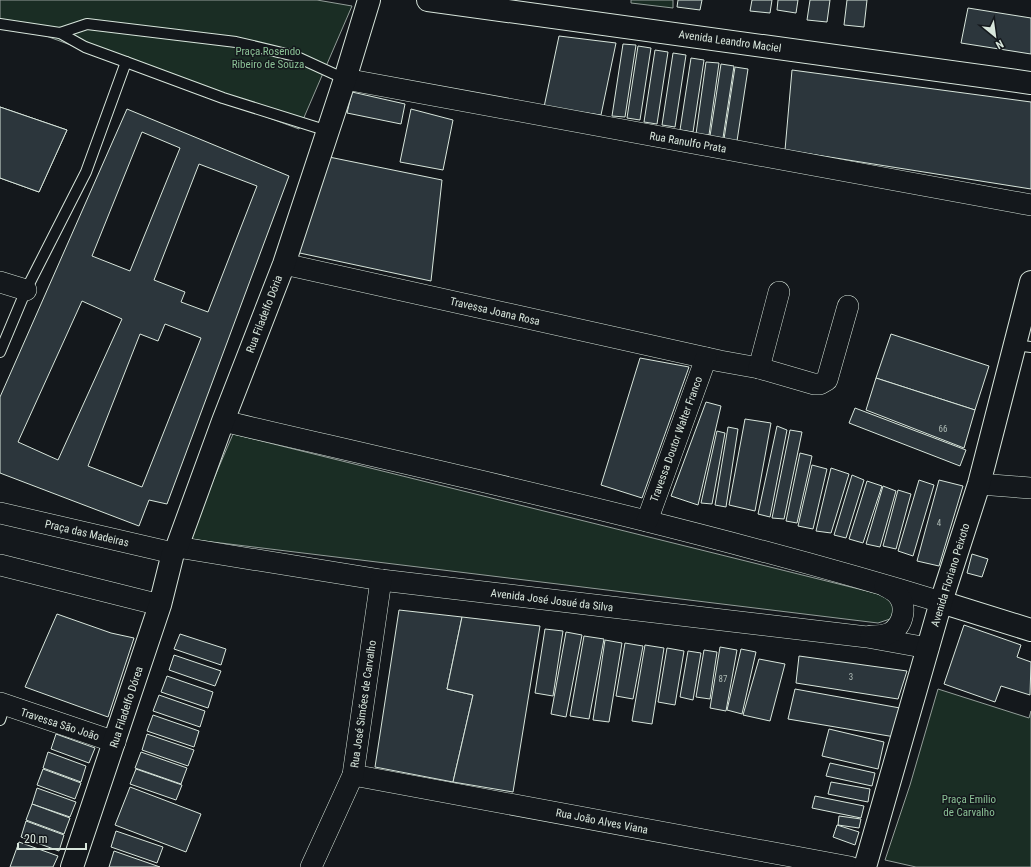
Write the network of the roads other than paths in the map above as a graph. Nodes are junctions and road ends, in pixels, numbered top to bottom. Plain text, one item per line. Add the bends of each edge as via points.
1 (369, 0) edge
2 (428, 0) edge
3 (0, 24) edge
4 (60, 33) junction
5 (126, 62) junction
6 (345, 79) junction
7 (1031, 83) edge
8 (328, 131) junction
9 (1031, 205) edge
10 (284, 264) junction
11 (0, 282) edge
12 (1031, 282) edge
13 (26, 290) junction
14 (779, 292) dead end
15 (848, 306) dead end
16 (1023, 346) edge
17 (0, 352) edge
18 (706, 358) junction
19 (759, 368) junction
20 (223, 421) junction
21 (979, 484) junction
22 (1031, 488) edge
23 (0, 513) edge
24 (647, 521) junction
25 (175, 550) junction
26 (0, 565) edge
27 (381, 580) junction
28 (878, 583) junction
29 (941, 602) junction
30 (160, 605) junction
31 (1031, 630) edge
32 (867, 637) junction
33 (928, 648) junction
34 (2, 710) edge
35 (115, 742) junction
36 (353, 775) junction
37 (72, 867) edge
38 (311, 867) edge
39 (850, 867) edge
40 (865, 867) edge

1 - 6 main road
2 - 7 main road, Avenida Leandro Maciel
3 - 4 lane
4 - 5 lane via 86,47
4 - 6 lane via 87,24 236,42 295,56
5 - 8 lane via 223,98
5 - 13 lane via 86,172
6 - 8 main road, Rua Filadelfo Dória
6 - 9 street, Rua Ranulfo Prata
8 - 10 main road, Rua Filadelfo Dória
10 - 18 street, Travessa Joana Rosa
10 - 20 main road, Rua Filadelfo Dória
11 - 13 street
12 - 16 main road, Avenida Floriano Peixoto
13 - 17 lane
14 - 19 street
15 - 19 street, Travessa Joana Rosa via 825,383 814,384
16 - 21 main road, Avenida Floriano Peixoto
18 - 19 street, Travessa Joana Rosa
18 - 24 street, Travessa Doutor Walter Franco
20 - 24 street
20 - 25 main road, Rua Filadelfo Dória
21 - 22 street
21 - 29 main road, Avenida Floriano Peixoto
23 - 25 street, Praça das Madeiras
24 - 28 street
25 - 27 street, Avenida José Josué da Silva
25 - 30 main road, Rua Filadelfo Dórea
26 - 30 street
27 - 32 street, Avenida José Josué da Silva
27 - 36 street, Rua José Simões de Carvalho
28 - 29 street
28 - 32 street via 897,594 903,612 899,625 894,630 882,636
29 - 31 main road
29 - 33 main road, Avenida Floriano Peixoto
30 - 35 main road, Rua Filadelfo Dórea
32 - 33 street, Avenida José Josué da Silva
33 - 40 main road, Avenida Floriano Peixoto
34 - 35 street, Travessa São João
35 - 37 main road, Rua Filadelfo Dórea
36 - 38 street, Rua José Simões de Carvalho
36 - 39 street, Rua João Alves Viana

